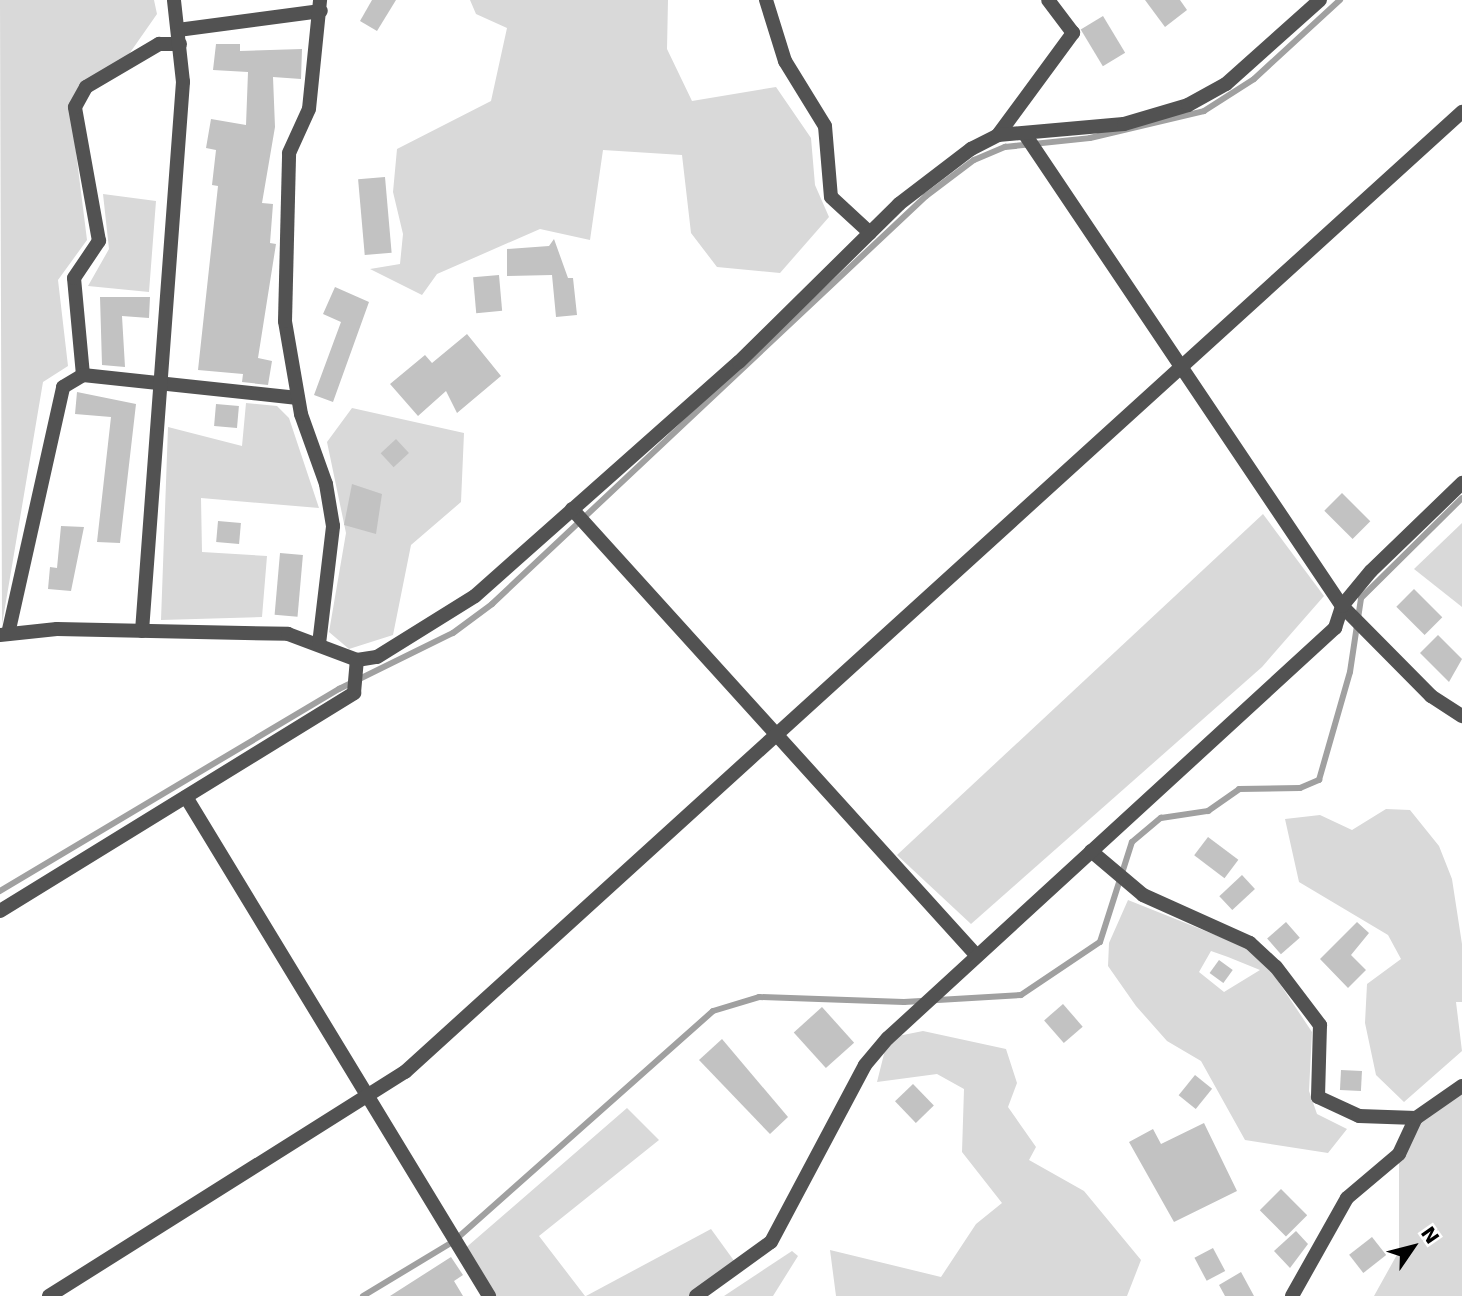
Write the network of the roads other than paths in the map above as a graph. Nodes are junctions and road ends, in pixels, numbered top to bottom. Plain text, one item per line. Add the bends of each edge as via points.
1 (174, 0) edge
2 (766, 0) edge
3 (1048, 0) edge
4 (1320, 0) edge
5 (320, 6) edge
6 (179, 37) junction
7 (1462, 112) edge
8 (1024, 133) junction
9 (998, 135) junction
10 (870, 233) junction
11 (1181, 369) junction
12 (83, 375) junction
13 (160, 383) junction
14 (298, 398) junction
15 (1462, 483) edge
16 (572, 509) junction
17 (1342, 606) junction
18 (142, 631) junction
19 (4, 635) edge
20 (319, 644) junction
21 (357, 660) junction
22 (1462, 716) edge
23 (777, 736) junction
24 (186, 797) junction
25 (1091, 850) junction
26 (0, 911) edge
27 (977, 956) junction
28 (1462, 1086) edge
29 (369, 1099) junction
30 (1416, 1118) junction
31 (49, 1296) edge
32 (489, 1296) edge
33 (696, 1296) edge
34 (1292, 1296) edge

1 - 6 street
2 - 10 street via 785,61 825,126 831,197
3 - 9 street via 1073,33
4 - 8 street via 1226,84 1188,105 1124,124
5 - 6 street
5 - 14 street via 309,109 289,153 285,321
6 - 12 street via 86,87 75,107 99,242 74,278
6 - 13 street via 183,82
7 - 11 street
8 - 9 street
8 - 11 street
9 - 10 street via 938,172
10 - 16 street via 739,362
11 - 17 street
11 - 23 street
12 - 13 street
12 - 19 street via 63,387
13 - 14 street
13 - 18 street
14 - 20 street via 333,526
15 - 17 street
16 - 21 street via 475,596 422,633
16 - 23 street
17 - 22 street via 1431,696
17 - 25 street via 1328,636
18 - 19 street
18 - 20 street via 288,634
20 - 21 street
21 - 24 street via 354,693
23 - 27 street
23 - 29 street
24 - 26 street
24 - 29 street
25 - 27 street
25 - 30 street via 1143,895 1250,943 1276,967 1320,1025 1318,1097 1359,1116
27 - 33 street via 865,1065 771,1242
28 - 30 street
29 - 31 street
29 - 32 street
30 - 34 street via 1399,1154 1331,1219

